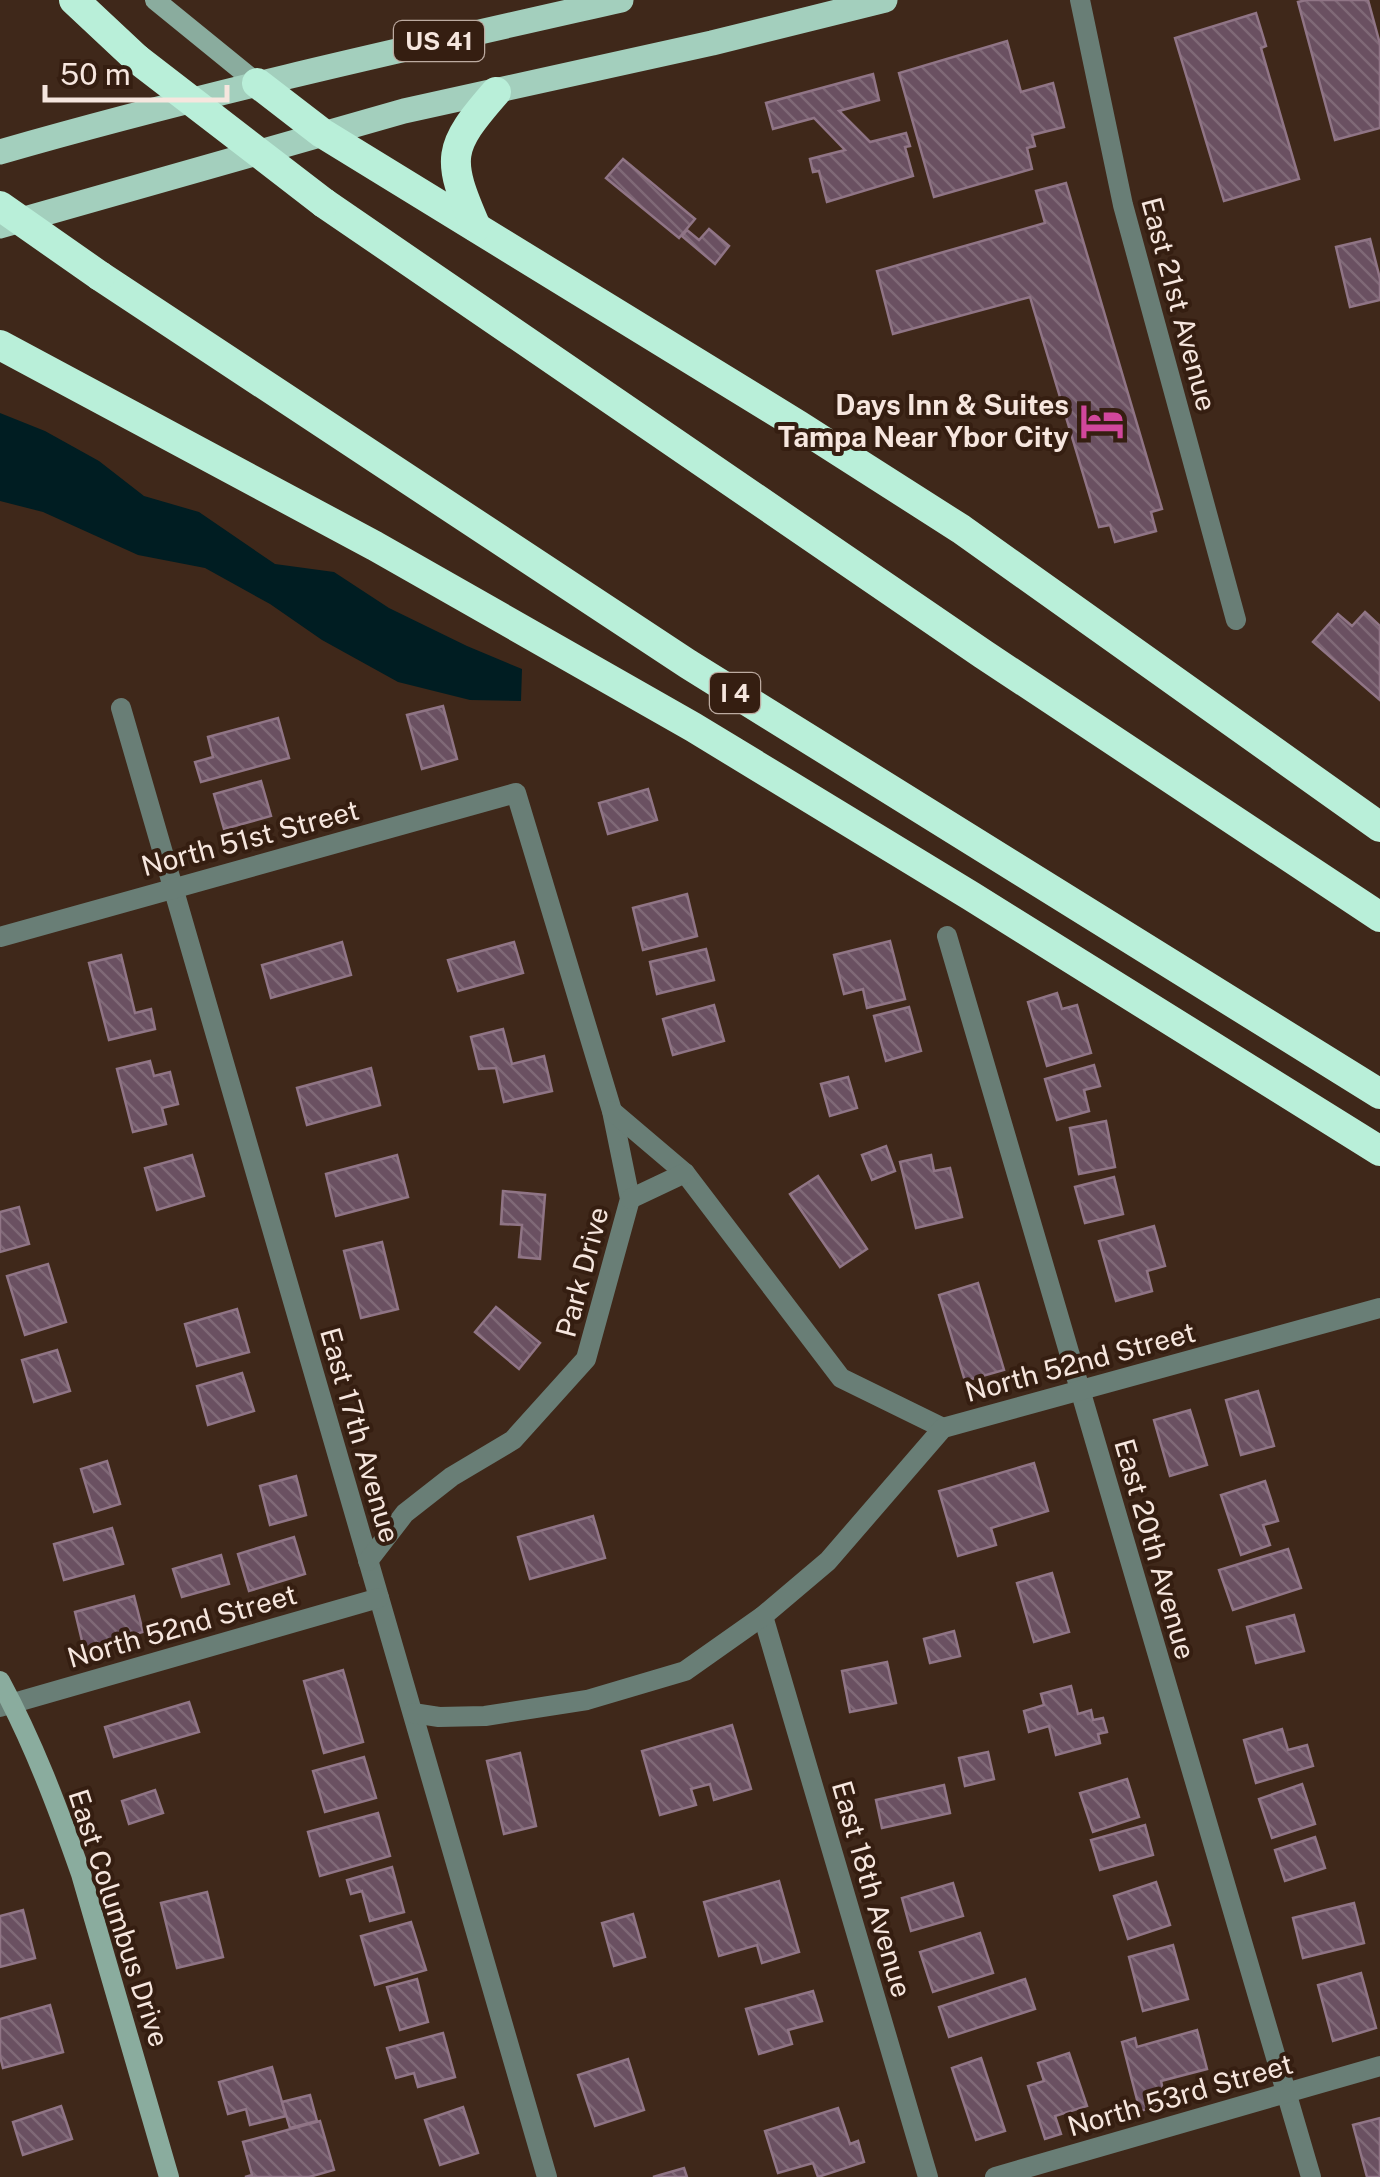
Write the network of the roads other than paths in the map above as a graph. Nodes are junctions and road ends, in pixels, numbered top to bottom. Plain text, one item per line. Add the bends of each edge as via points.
1 (74, 0) edge
2 (156, 0) edge
3 (620, 0) edge
4 (885, 0) edge
5 (1080, 0) edge
6 (257, 83) junction
7 (496, 92) junction
8 (322, 133) junction
9 (0, 156) edge
10 (0, 206) edge
11 (0, 226) edge
12 (476, 227) junction
13 (0, 345) edge
14 (1236, 620) dead end
15 (121, 708) dead end
16 (1380, 827) edge
17 (173, 887) junction
18 (1380, 917) edge
19 (947, 936) dead end
20 (0, 937) edge
21 (1380, 1094) edge
22 (612, 1110) junction
23 (1380, 1150) edge
24 (686, 1173) junction
25 (630, 1199) junction
26 (1380, 1308) edge
27 (1081, 1392) junction
28 (943, 1428) junction
29 (368, 1561) junction
30 (379, 1598) junction
31 (763, 1616) junction
32 (0, 1681) edge
33 (6, 1706) edge
34 (413, 1713) junction
35 (1380, 2066) edge
36 (1286, 2094) junction
37 (170, 2177) edge
38 (547, 2177) edge
39 (928, 2177) edge
40 (995, 2177) edge
41 (1311, 2177) edge

1 - 18 highway, bridge via 137,59 324,203
2 - 6 main road
3 - 6 main road, US 41
4 - 7 main road, US 41
5 - 14 street, East 21st Avenue via 1123,205
6 - 8 highway
6 - 9 main road, US 41
7 - 8 main road, US 41
7 - 12 highway via 468,123 456,149 458,184
8 - 11 main road, US 41
8 - 12 highway
10 - 21 highway, I 4, bridge via 688,664
12 - 16 highway via 961,529
13 - 23 highway via 693,728
15 - 17 street, East 17th Avenue
17 - 20 street, North 51st Street
17 - 22 street, North 51st Street via 516,793
17 - 29 street, East 17th Avenue
19 - 27 street, East 20th Avenue
22 - 24 street
22 - 25 street, Park Drive
24 - 25 street, Park Drive
24 - 28 street via 841,1378
25 - 29 street, Park Drive via 586,1359 513,1440 405,1514
26 - 27 street, North 52nd Street
27 - 28 street, North 52nd Street
27 - 36 street, East 20th Avenue
28 - 31 street, North 52nd Street via 828,1561
29 - 30 street, East 17th Avenue
30 - 33 street, North 52nd Street
30 - 34 street, East 17th Avenue
31 - 34 street, North 52nd Street via 685,1671 587,1700 485,1716
31 - 39 street, East 18th Avenue
32 - 33 main road, East Columbus Drive
33 - 37 main road, East Columbus Drive via 52,1794 81,1874
34 - 38 street, East 17th Avenue
35 - 36 street, North 53rd Street
36 - 40 street, North 53rd Street
36 - 41 street, East 20th Avenue

